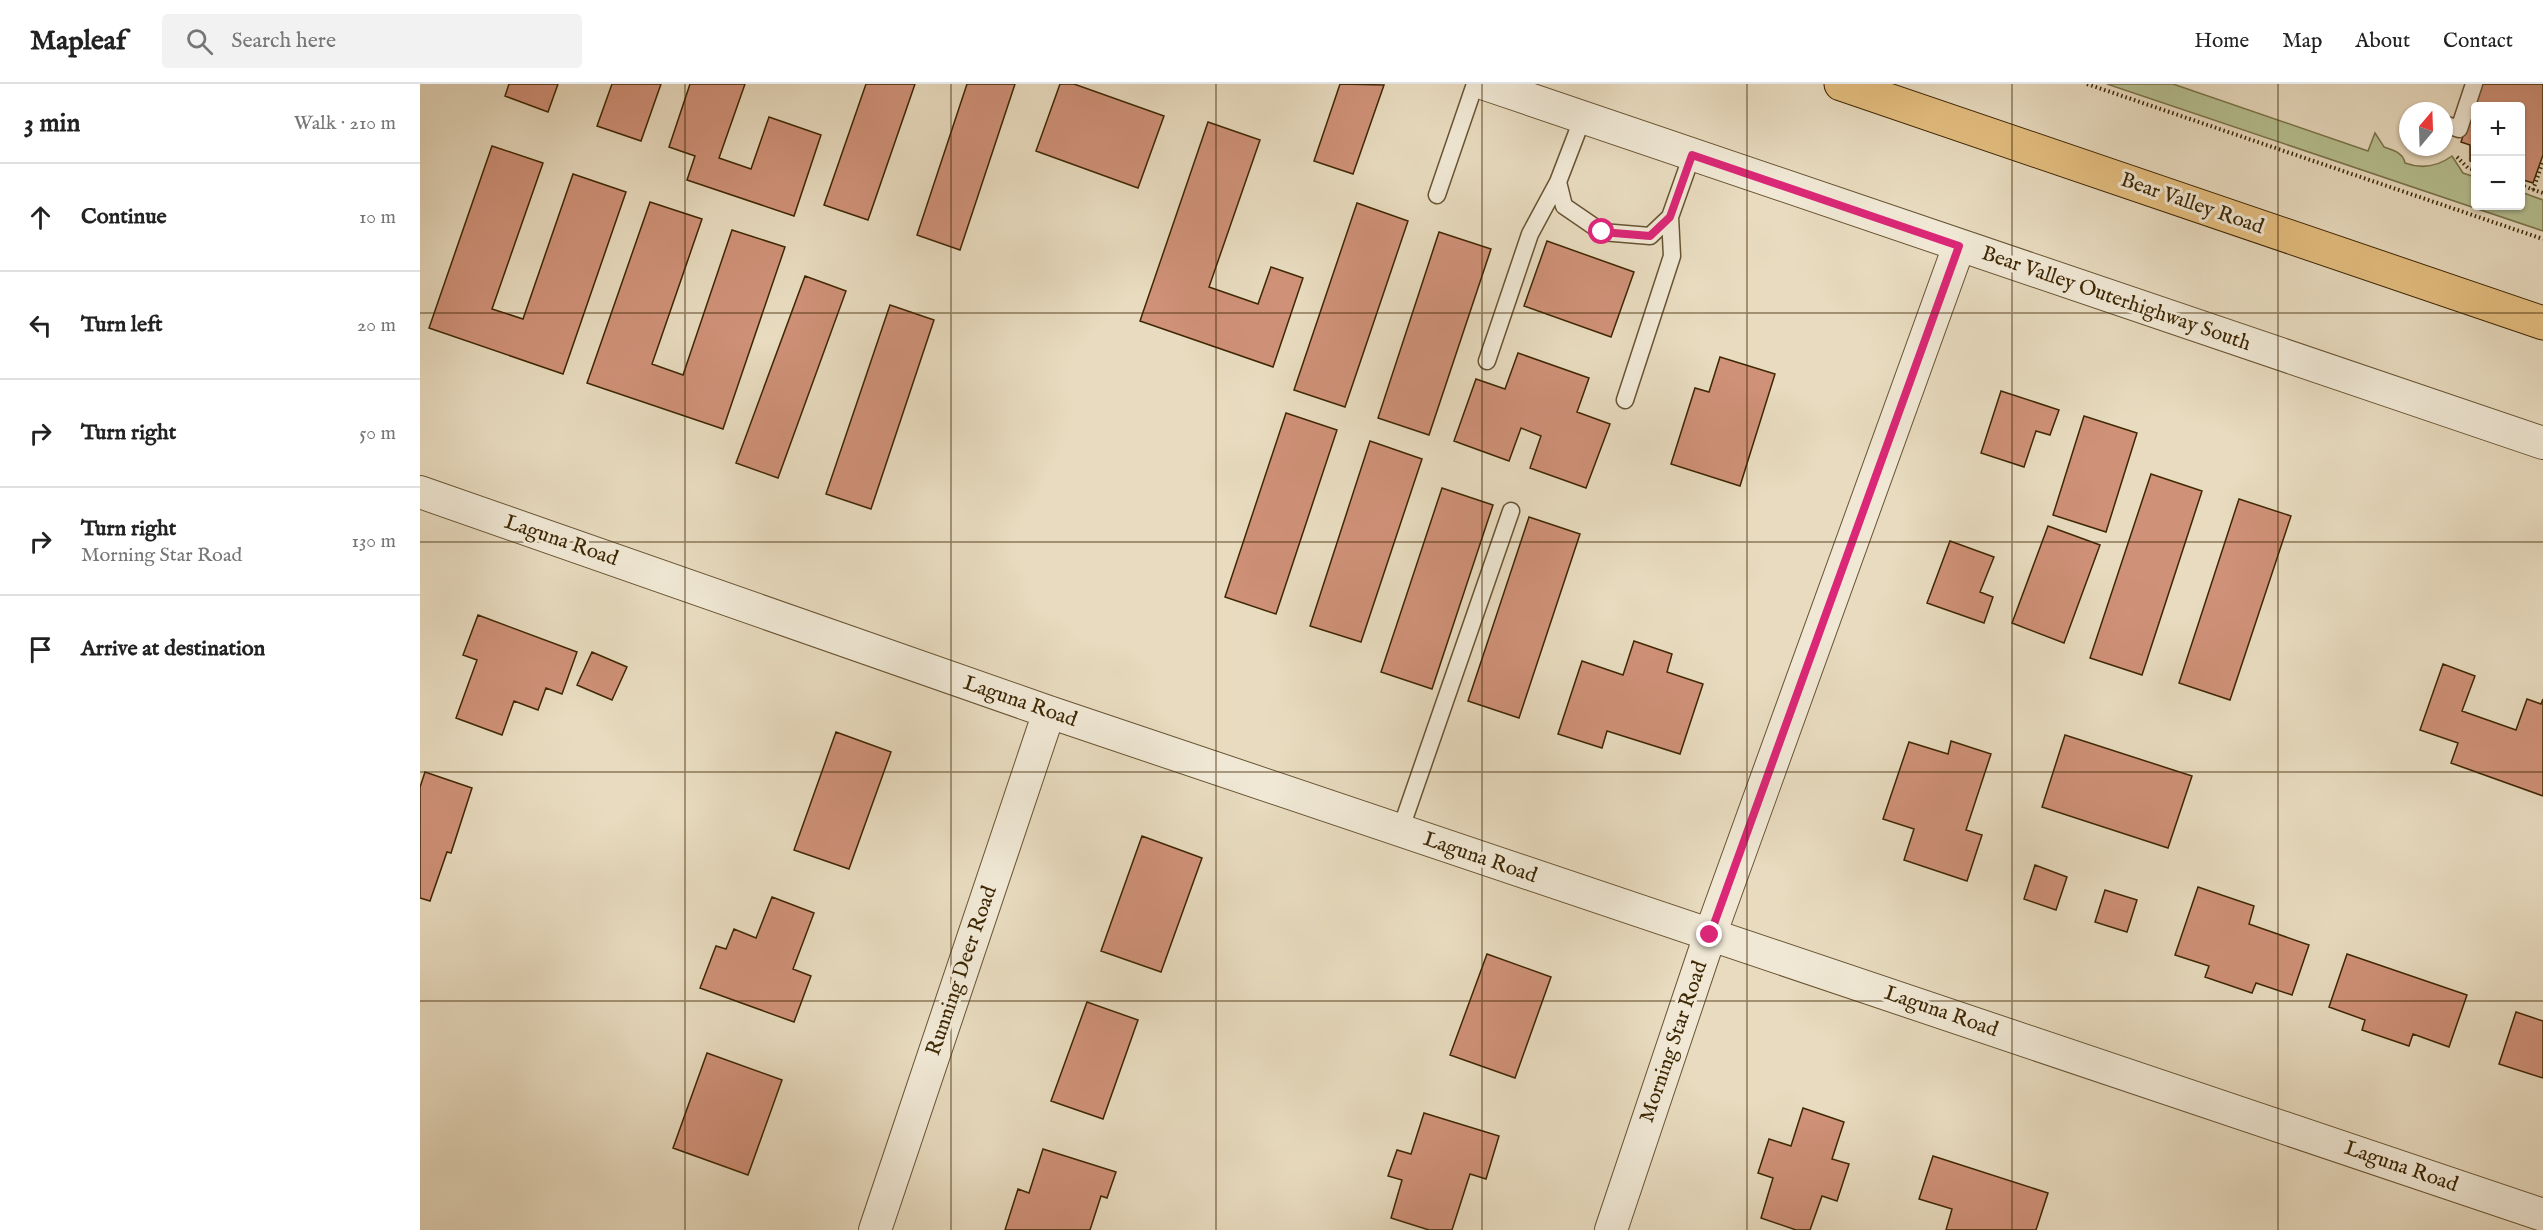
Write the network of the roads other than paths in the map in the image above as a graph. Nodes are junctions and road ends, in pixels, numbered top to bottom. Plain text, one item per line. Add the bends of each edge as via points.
1 (1475, 84) edge
2 (1485, 84) edge
3 (1841, 84) edge
4 (2474, 84) edge
5 (1884, 91) edge
6 (1583, 117) junction
7 (2453, 127) edge
8 (1692, 155) junction
9 (1558, 182) junction
10 (1437, 195) dead end
11 (1670, 217) junction
12 (1959, 246) junction
13 (2543, 323) edge
14 (1487, 361) dead end
15 (1625, 400) dead end
16 (2543, 443) edge
17 (420, 492) edge
18 (1511, 511) dead end
19 (1049, 712) junction
20 (1400, 831) junction
21 (1710, 935) junction
22 (2543, 1215) edge
23 (874, 1230) edge
24 (1611, 1230) edge

1 - 10 lane
2 - 6 street, Bear Valley Outerhighway South
3 - 5 main road, Bear Valley Road
4 - 7 lane via 2459,129
5 - 13 main road, Bear Valley Road
6 - 8 street, Bear Valley Outerhighway South
6 - 9 lane
8 - 11 lane
8 - 12 street, Bear Valley Outerhighway South
9 - 11 lane via 1564,206 1602,232 1650,236
9 - 14 lane via 1530,234
11 - 15 lane via 1672,256
12 - 16 street, Bear Valley Outerhighway South
12 - 21 street, Morning Star Road
17 - 19 street, Laguna Road
18 - 20 lane
19 - 20 street, Laguna Road
19 - 23 street, Running Deer Road
20 - 21 street, Laguna Road
21 - 22 street, Laguna Road
21 - 24 street, Morning Star Road

